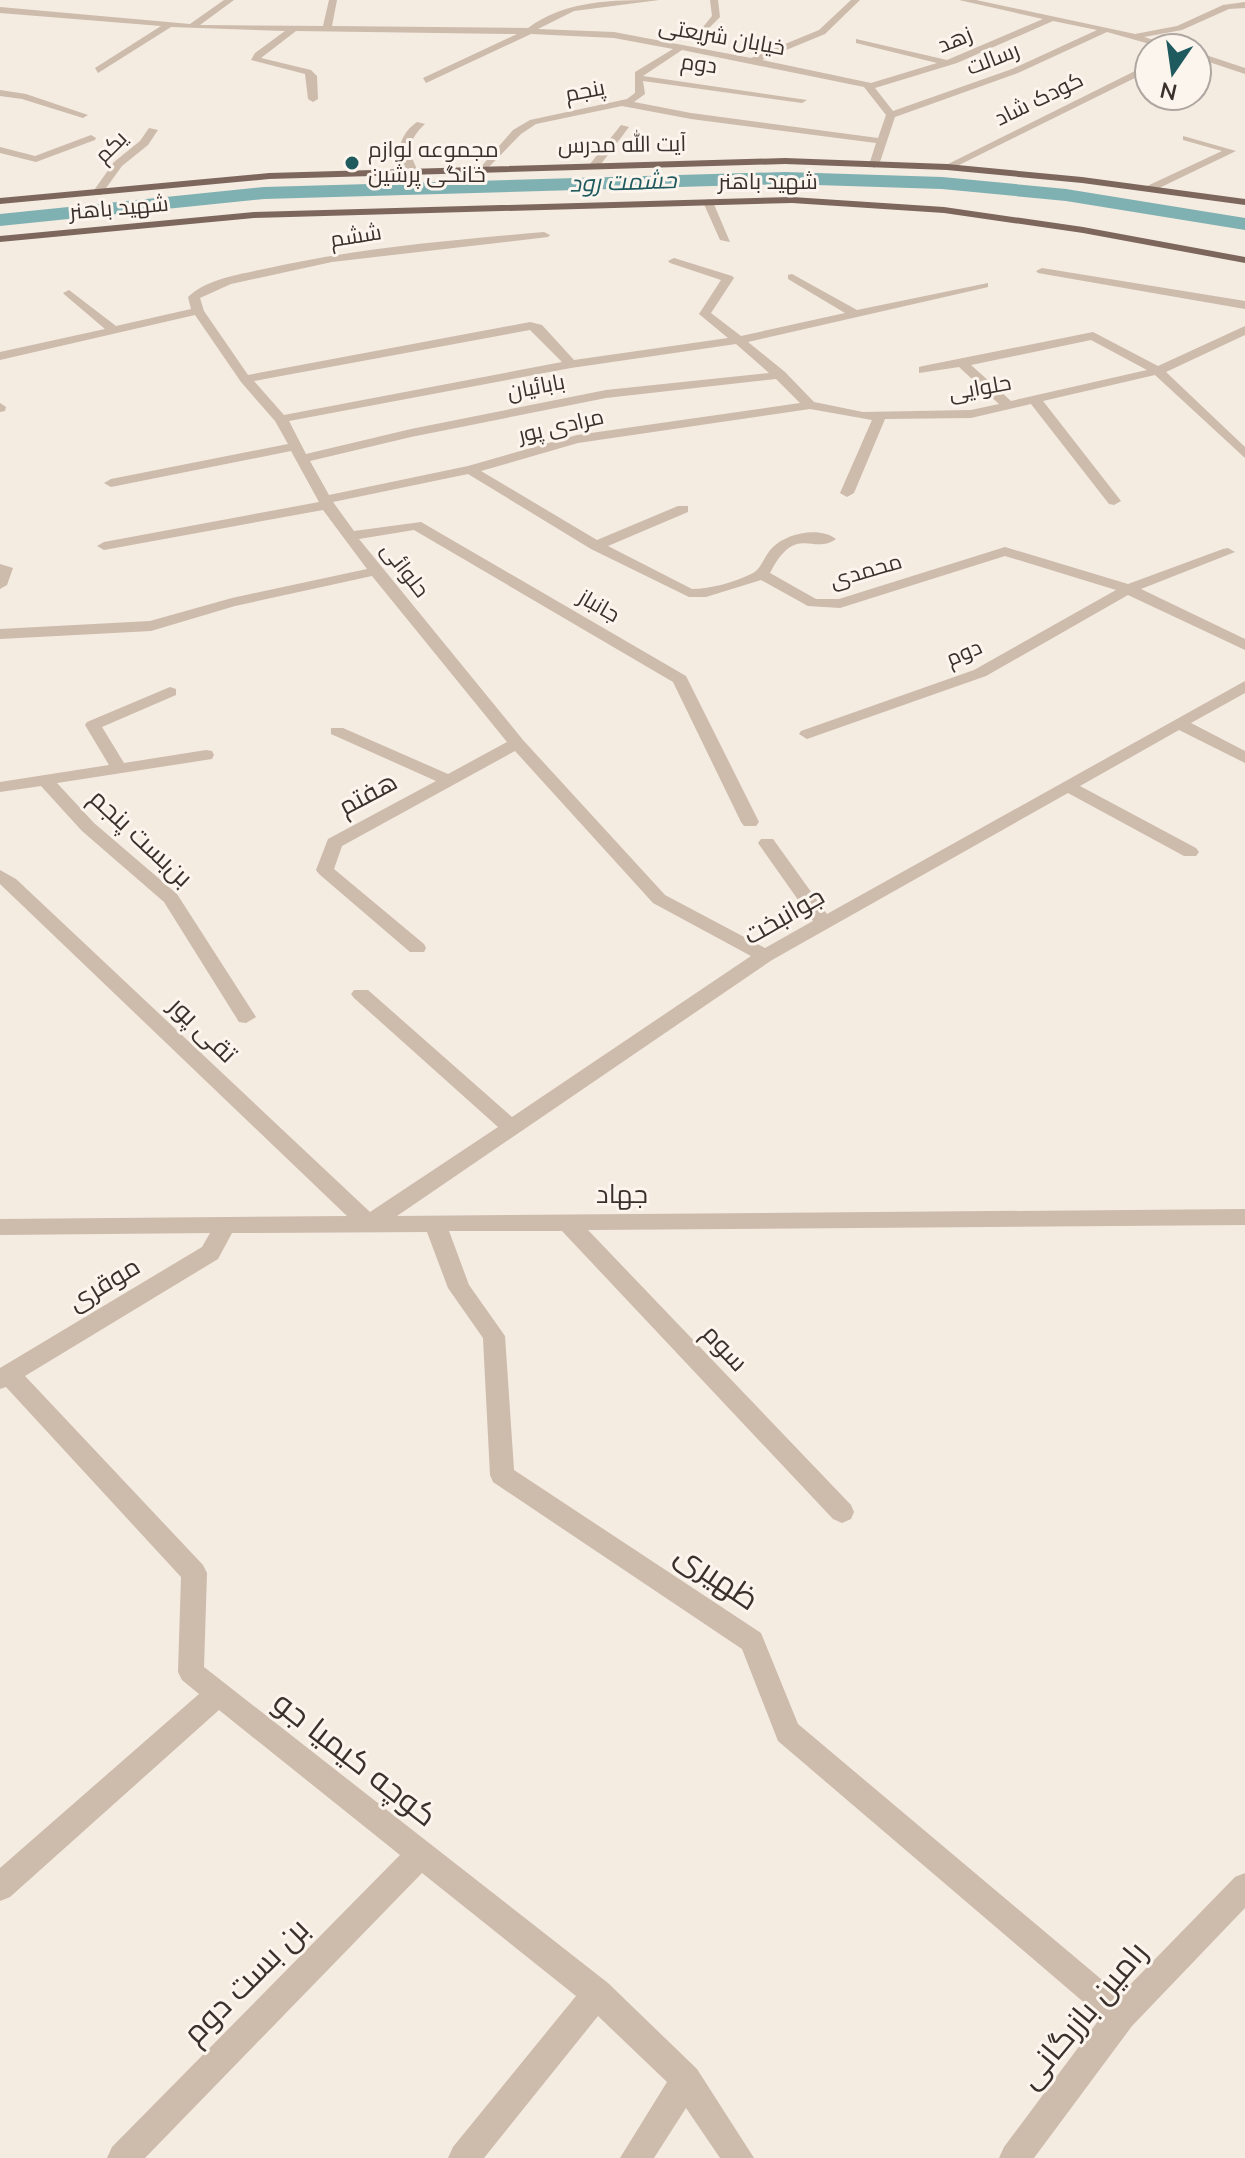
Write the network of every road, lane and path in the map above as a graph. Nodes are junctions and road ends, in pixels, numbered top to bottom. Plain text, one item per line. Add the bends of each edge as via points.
1 (230, 0) edge
2 (333, 0) edge
3 (655, 0) edge
4 (714, 0) edge
5 (856, 0) edge
6 (963, 0) edge
7 (1245, 5) edge
8 (60, 8) dead end
9 (0, 10) edge
10 (48, 15) junction
11 (1052, 18) junction
12 (169, 25) junction
13 (191, 27) junction
14 (295, 28) junction
15 (327, 29) junction
16 (1106, 29) junction
17 (702, 30) dead end
18 (530, 31) junction
19 (1148, 32) edge
20 (1133, 36) edge
21 (859, 41) dead end
22 (680, 48) junction
23 (1213, 57) edge
24 (1245, 59) edge
25 (1213, 60) edge
26 (751, 61) junction
27 (948, 63) junction
28 (98, 70) dead end
29 (1245, 71) edge
30 (1133, 75) edge
31 (639, 78) junction
32 (426, 80) dead end
33 (869, 87) junction
34 (0, 93) edge
35 (313, 99) dead end
36 (802, 100) dead end
37 (623, 103) junction
38 (83, 115) dead end
39 (891, 115) junction
40 (420, 124) dead end
41 (624, 127) dead end
42 (153, 130) dead end
43 (91, 138) dead end
44 (1187, 138) dead end
45 (882, 141) junction
46 (0, 150) edge
47 (874, 165) junction
48 (594, 166) junction
49 (947, 167) junction
50 (485, 168) junction
51 (413, 171) junction
52 (1149, 189) junction
53 (97, 193) junction
54 (0, 201) edge
55 (708, 202) junction
56 (1245, 202) edge
57 (544, 235) dead end
58 (0, 239) edge
59 (726, 240) dead end
60 (1245, 260) edge
61 (674, 261) dead end
62 (1042, 271) dead end
63 (792, 277) dead end
64 (984, 285) dead end
65 (69, 293) dead end
66 (1245, 305) edge
67 (198, 311) junction
68 (856, 314) junction
69 (114, 330) junction
70 (1245, 330) edge
71 (735, 341) junction
72 (0, 356) edge
73 (962, 363) junction
74 (571, 364) junction
75 (923, 370) dead end
76 (1158, 371) junction
77 (781, 375) junction
78 (245, 379) junction
79 (1034, 399) junction
80 (810, 405) junction
81 (1008, 405) junction
82 (880, 416) junction
83 (281, 419) junction
84 (299, 452) junction
85 (1245, 454) edge
86 (470, 470) junction
87 (111, 483) dead end
88 (847, 493) dead end
89 (1114, 501) dead end
90 (326, 502) junction
91 (683, 509) dead end
92 (350, 536) junction
93 (829, 539) dead end
94 (104, 546) dead end
95 (596, 546) junction
96 (1228, 552) dead end
97 (3, 568) edge
98 (376, 571) junction
99 (762, 575) junction
100 (0, 585) edge
101 (1128, 589) junction
102 (0, 634) edge
103 (1245, 645) edge
104 (1245, 686) edge
105 (170, 692) dead end
106 (1179, 723) junction
107 (337, 731) dead end
108 (807, 734) dead end
109 (517, 743) junction
110 (206, 755) dead end
111 (1245, 758) edge
112 (120, 769) junction
113 (448, 780) junction
114 (46, 781) junction
115 (1066, 785) junction
116 (0, 787) edge
117 (750, 822) dead end
118 (767, 843) dead end
119 (1190, 852) dead end
120 (0, 876) edge
121 (824, 923) junction
122 (417, 948) dead end
123 (765, 956) junction
124 (361, 994) dead end
125 (246, 1017) dead end
126 (512, 1128) junction
127 (1245, 1217) edge
128 (435, 1223) junction
129 (568, 1223) junction
130 (369, 1224) junction
131 (226, 1225) junction
132 (0, 1227) edge
133 (4, 1378) edge
134 (842, 1512) dead end
135 (218, 1694) junction
136 (421, 1854) junction
137 (0, 1887) edge
138 (1245, 1887) edge
139 (597, 1994) junction
140 (1121, 2015) junction
141 (686, 2080) junction
142 (123, 2158) edge
143 (464, 2158) edge
144 (636, 2158) edge
145 (738, 2158) edge
146 (1015, 2158) edge

1 - 13 street
2 - 15 street
3 - 18 street via 564,9
4 - 17 street via 716,17
5 - 26 street via 822,32
6 - 11 street
7 - 19 street via 1227,4 1180,28
8 - 10 street
9 - 10 street, خیابان شریعتی
10 - 12 street, خیابان شریعتی
11 - 16 street
11 - 27 street, زهد
12 - 13 street, خیابان شریعتی
12 - 28 street
13 - 14 street, خیابان شریعتی
14 - 15 street, خیابان شریعتی
14 - 35 street via 256,60 308,72
15 - 18 street, خیابان شریعتی
16 - 20 street
16 - 39 street, رسالت via 1015,71
18 - 22 street, خیابان شریعتی via 614,35
18 - 32 street
21 - 27 street
22 - 26 street, خیابان شریعتی
22 - 31 street, پنجم via 644,68
23 - 24 street
25 - 29 street
26 - 33 street, خیابان شریعتی
27 - 33 street, زهد
30 - 49 street, کودک شاد
31 - 36 street, دوم
31 - 37 street, پنجم via 640,94
33 - 39 street
34 - 38 street
37 - 45 street
37 - 50 street, پنجم via 533,122
39 - 45 street
40 - 51 street via 408,131 403,143
41 - 48 street
42 - 53 street, یکم
43 - 46 street via 36,159
44 - 52 street via 1231,151
45 - 47 street
47 - 48 main road, آیت الله مدرس via 785,161
47 - 49 main road, آیت الله مدرس
48 - 50 main road, آیت الله مدرس
49 - 52 main road, آیت الله مدرس
50 - 51 main road, آیت الله مدرس
51 - 53 main road, آیت الله مدرس via 269,176
52 - 56 main road, آیت الله مدرس
53 - 54 main road, آیت الله مدرس
55 - 58 main road, شهید باهنر via 254,215
55 - 59 street
55 - 60 main road, شهید باهنر via 792,200 944,210
57 - 67 street, ششم via 290,267 209,286 194,297
61 - 71 street via 728,278 705,314
62 - 66 street
63 - 68 street
64 - 68 street
65 - 69 street
67 - 69 street
67 - 78 street, حلوائی
68 - 71 street
69 - 72 street
70 - 76 street, حلوایی
71 - 74 street
71 - 77 street
73 - 75 street
73 - 76 street via 1093,336
73 - 81 street
74 - 78 street via 530,326
74 - 83 street
76 - 79 street, حلوایی
76 - 85 street
77 - 80 street
77 - 84 street, بابائیان via 606,394
78 - 83 street, حلوائی
79 - 81 street, حلوایی
79 - 89 street
80 - 82 street, حلوایی
80 - 86 street, مرادی پور via 577,439
81 - 82 street, حلوایی via 971,414
82 - 88 street
83 - 84 street, حلوائی
84 - 87 street, بابائیان
84 - 90 street, حلوائی
86 - 90 street, مرادی پور
86 - 95 street
90 - 92 street, حلوائی
90 - 94 street, مرادی پور
91 - 95 street
92 - 98 street, حلوائی
92 - 117 street, جانباز via 416,525 680,679
93 - 99 street via 795,538 780,547
95 - 99 street via 689,593 706,593
96 - 101 street, دوم
97 - 100 street
98 - 102 street via 232,602 151,626
98 - 109 street, حلوائی
99 - 101 street, محمدی via 813,603 840,604 1005,551
101 - 103 street, محمدی
101 - 108 street, دوم via 980,673
104 - 106 street, جوانبخت
105 - 112 street via 93,725
106 - 111 street
106 - 115 street, جوانبخت
107 - 113 street
109 - 113 street, هفتم
109 - 123 street, حلوائی via 659,899
110 - 112 street
112 - 114 street
113 - 122 street, هفتم via 334,843 325,870
114 - 116 street
114 - 125 street, بن‌بست پنجم via 88,827 171,898
115 - 119 street
115 - 121 street, جوانبخت
118 - 121 street
120 - 130 street, تقی پور
121 - 123 street, جوانبخت
123 - 126 street, جوانبخت
124 - 126 street
126 - 130 street, جوانبخت
127 - 129 street, جهاد
128 - 129 street, جهاد
128 - 130 street, جهاد
128 - 140 street, ظهیری via 459,1288 494,1336 502,1475 752,1641 788,1732
129 - 134 street, سوم
130 - 131 street, جهاد
131 - 132 street, جهاد
131 - 133 street, موقری via 210,1253
133 - 135 street, کوچه کیمیا جو via 194,1573 191,1672
135 - 136 street, کوچه کیمیا جو
135 - 137 street
136 - 139 street, کوچه کیمیا جو
136 - 142 street, بن بست دوم
138 - 140 street, رامین بازرگانی
139 - 141 street, کوچه کیمیا جو
139 - 143 street
140 - 146 street, رامین بازرگانی
141 - 144 street
141 - 145 street, کوچه کیمیا جو

